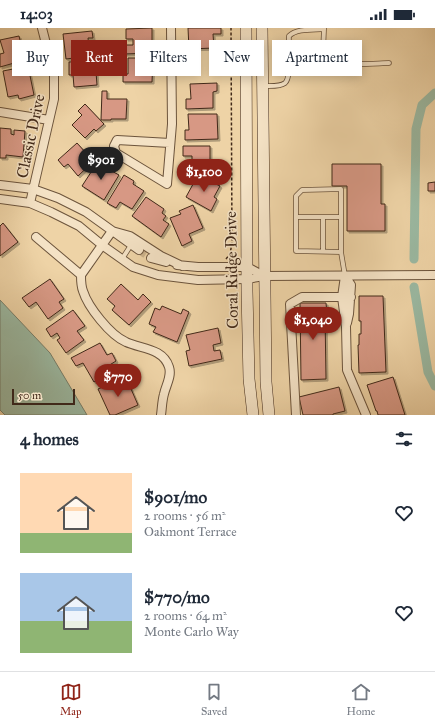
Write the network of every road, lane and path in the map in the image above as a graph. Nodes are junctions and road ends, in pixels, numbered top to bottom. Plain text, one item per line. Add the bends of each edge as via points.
1 (42, 28) edge
2 (171, 28) edge
3 (231, 28) edge
4 (246, 28) edge
5 (262, 28) edge
6 (324, 29) edge
7 (389, 63) dead end
8 (263, 86) junction
9 (0, 112) edge
10 (49, 120) junction
11 (170, 143) junction
12 (0, 185) edge
13 (33, 189) junction
14 (0, 199) edge
15 (30, 204) junction
16 (297, 217) junction
17 (323, 217) junction
18 (340, 217) junction
19 (112, 231) junction
20 (36, 237) dead end
21 (102, 245) junction
22 (131, 245) junction
23 (138, 250) tunnel mouth
24 (323, 251) junction
25 (341, 252) junction
26 (152, 258) tunnel mouth
27 (122, 259) junction
28 (221, 261) dead end
29 (182, 266) junction
30 (247, 268) junction
31 (81, 275) junction
32 (435, 275) edge
33 (264, 276) junction
34 (345, 276) junction
35 (247, 279) junction
36 (342, 297) junction
37 (351, 297) junction
38 (346, 327) junction
39 (161, 415) edge
40 (253, 415) edge
41 (270, 415) edge
42 (296, 415) edge
43 (366, 415) edge

1 - 10 street, Classic Drive via 54,75 54,99
2 - 11 street
3 - 28 path via 232,243 230,254
4 - 30 main road, Coral Ridge Drive
5 - 8 main road, Coral Ridge Drive
6 - 7 lane via 324,53 330,62
6 - 8 lane via 301,30 288,36 289,77 280,86
8 - 33 main road, Coral Ridge Drive
9 - 10 street
10 - 13 street, Classic Drive
11 - 11 street via 117,140 114,146 116,153 167,184
12 - 13 street
13 - 15 street, Classic Drive
13 - 19 street via 86,212
14 - 15 street
15 - 21 street via 79,226
16 - 17 lane
16 - 18 lane via 296,196 302,190 341,189
16 - 24 lane via 296,251
17 - 18 lane
17 - 24 lane
18 - 25 lane
19 - 21 street
19 - 22 street
19 - 29 street via 130,236
20 - 31 street
21 - 27 street
21 - 31 street
22 - 23 street
22 - 27 lane
24 - 25 lane
25 - 34 lane
26 - 29 street
27 - 35 street via 134,267 158,275 198,280
29 - 30 street
30 - 33 street
30 - 35 main road, Coral Ridge Drive
31 - 39 street via 83,291 104,324 126,342 150,349 166,361 169,379 164,392
32 - 34 street
33 - 34 street
33 - 35 street
33 - 41 main road, Coral Ridge Drive via 266,382
34 - 36 street
34 - 37 street via 351,284
35 - 40 main road, Coral Ridge Drive via 249,379
36 - 37 street
36 - 38 street
36 - 42 street via 302,297 290,304
37 - 38 street
38 - 43 street via 347,370

